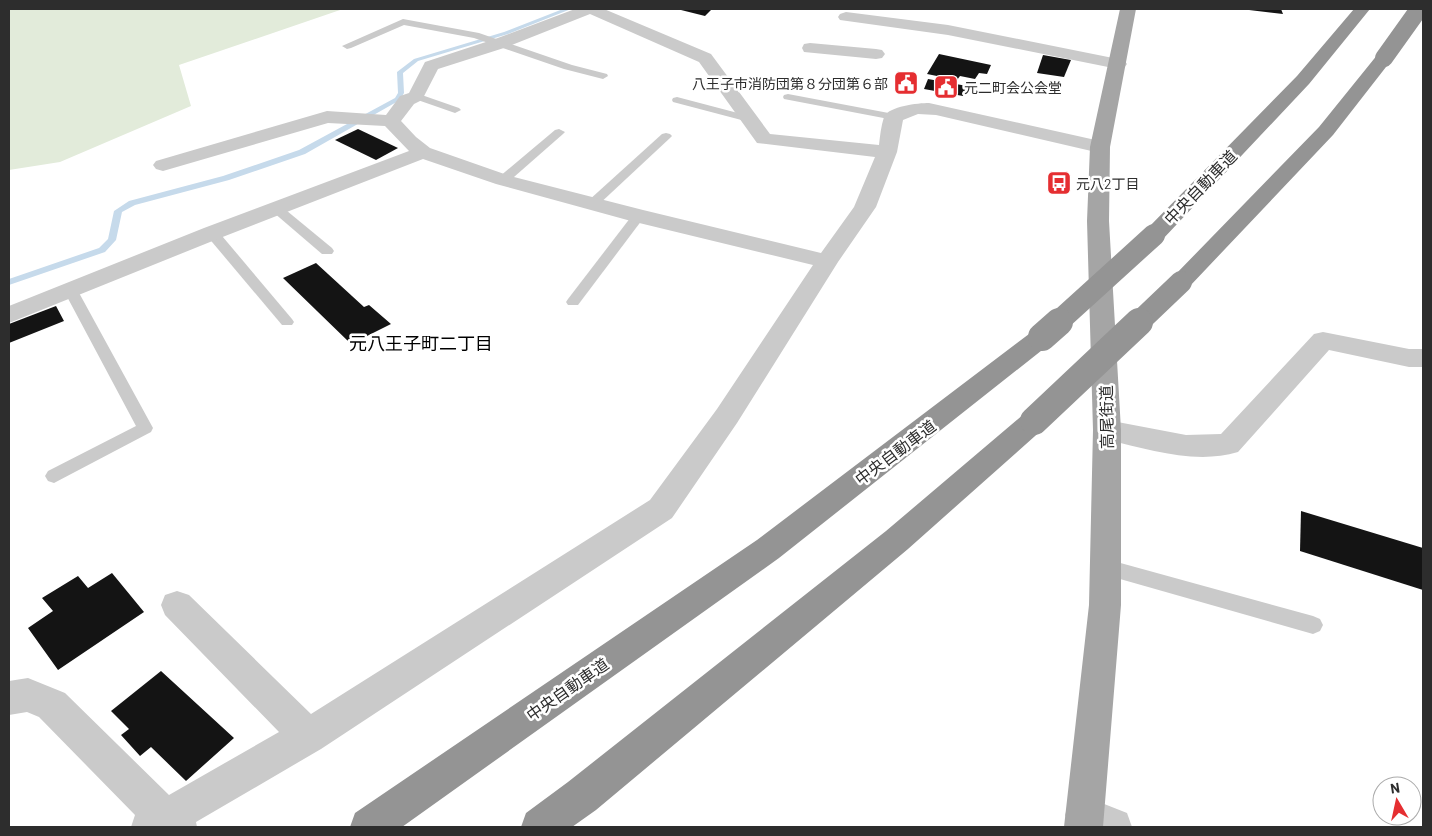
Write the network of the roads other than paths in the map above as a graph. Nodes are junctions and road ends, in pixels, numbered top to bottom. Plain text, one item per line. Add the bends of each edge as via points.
1 (590, 9) edge
2 (1128, 9) edge
3 (1418, 9) edge
4 (1360, 11) edge
5 (848, 13) edge
6 (497, 42) junction
7 (347, 46) dead end
8 (810, 48) dead end
9 (832, 50) junction
10 (876, 54) dead end
11 (1118, 64) junction
12 (603, 76) dead end
13 (416, 96) junction
14 (788, 97) dead end
15 (677, 100) dead end
16 (455, 110) dead end
17 (894, 117) junction
18 (749, 119) junction
19 (382, 120) junction
20 (559, 132) dead end
21 (666, 136) dead end
22 (1100, 147) junction
23 (423, 152) junction
24 (886, 152) junction
25 (163, 165) dead end
26 (503, 180) junction
27 (592, 204) junction
28 (277, 209) junction
29 (639, 216) junction
30 (212, 232) junction
31 (327, 251) dead end
32 (827, 261) junction
33 (71, 291) junction
34 (573, 302) dead end
35 (9, 315) edge
36 (287, 322) dead end
37 (1423, 358) edge
38 (1107, 430) junction
39 (54, 476) dead end
40 (1106, 567) junction
41 (177, 605) dead end
42 (1313, 624) dead end
43 (9, 698) edge
44 (308, 736) junction
45 (1093, 823) edge
46 (164, 824) edge
47 (369, 827) edge
48 (540, 827) edge

1 - 6 street
1 - 18 street via 706,58
2 - 11 main road, 高尾街道
3 - 48 highway, bridge via 1326,131 1181,282 1034,421 897,540
4 - 47 highway, 中央自動車道, bridge via 1303,80 1154,236 1042,337 768,549
5 - 9 street
5 - 11 street
6 - 7 lane via 403,22
6 - 12 lane
6 - 13 street via 431,66
8 - 9 street
9 - 10 street
11 - 22 main road, 高尾街道
13 - 16 lane
13 - 19 street
14 - 17 lane
15 - 18 lane
17 - 22 street via 908,109 943,110
17 - 24 street
18 - 24 street via 764,140
19 - 23 street
19 - 25 street via 328,116
20 - 26 lane
21 - 27 lane
22 - 38 main road, 高尾街道 via 1098,221
23 - 26 street
23 - 28 street
24 - 32 street via 866,207
26 - 27 street
27 - 29 street
28 - 30 street
28 - 31 lane
29 - 32 street
29 - 34 lane
30 - 33 street
30 - 36 lane
32 - 44 street via 727,416 661,509
33 - 35 street
33 - 39 lane via 145,428
37 - 38 street via 1323,340 1228,444 1186,446
38 - 40 main road, 高尾街道
40 - 42 lane
40 - 45 main road, 高尾街道
41 - 44 street
43 - 46 street via 28,695 52,705
44 - 46 street

